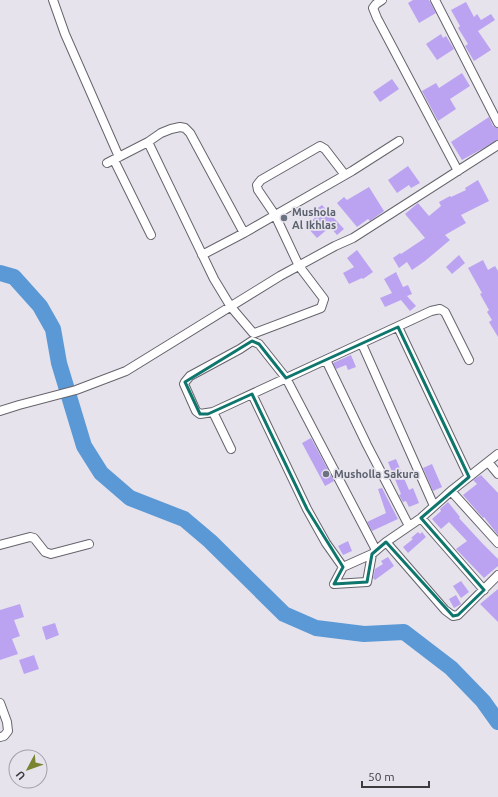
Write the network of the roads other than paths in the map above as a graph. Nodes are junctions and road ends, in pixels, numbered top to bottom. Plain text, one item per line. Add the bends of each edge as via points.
1 (53, 0) edge
2 (382, 0) edge
3 (436, 0) edge
4 (498, 123) edge
5 (399, 141) dead end
6 (148, 142) junction
7 (498, 145) edge
8 (113, 160) junction
9 (458, 171) junction
10 (345, 175) junction
11 (275, 215) junction
12 (244, 233) junction
13 (152, 235) dead end
14 (202, 255) junction
15 (300, 266) junction
16 (231, 307) junction
17 (398, 327) junction
18 (362, 344) junction
19 (326, 360) junction
20 (469, 360) dead end
21 (286, 378) junction
22 (252, 394) junction
23 (0, 411) edge
24 (213, 412) junction
25 (231, 450) dead end
26 (498, 454) edge
27 (488, 462) junction
28 (498, 474) edge
29 (469, 477) junction
30 (451, 491) junction
31 (434, 506) junction
32 (421, 518) junction
33 (409, 526) junction
34 (386, 542) junction
35 (498, 543) edge
36 (89, 544) dead end
37 (0, 545) edge
38 (374, 552) junction
39 (343, 567) junction
40 (497, 577) edge
41 (484, 590) junction
42 (0, 703) edge
43 (0, 737) edge

1 - 8 street
2 - 9 street via 373,8 377,18
3 - 4 street
5 - 10 street
6 - 8 street
6 - 12 street via 171,128 185,128
6 - 14 street
7 - 9 street
8 - 13 street
9 - 15 street via 353,238
10 - 11 street
10 - 11 street via 326,148 316,148 258,183 258,190
11 - 12 street
11 - 15 street
12 - 14 street
14 - 16 street
15 - 16 street
15 - 16 street via 324,299 321,308 253,333
16 - 23 street via 126,371 76,390
17 - 18 street
17 - 20 street via 440,309 445,312
17 - 29 street
18 - 19 street
18 - 31 street
19 - 21 street
19 - 33 street
21 - 22 street
21 - 24 street via 258,344 252,341 190,376 184,382 196,411 200,414
21 - 38 street
22 - 24 street
22 - 39 street via 307,509
24 - 25 street
26 - 27 street
27 - 28 street
27 - 29 street
29 - 30 street
30 - 31 street
30 - 35 street
31 - 32 street
32 - 33 street
32 - 41 street
33 - 34 street
34 - 38 street
34 - 41 street via 453,616 458,615
36 - 37 street via 51,554 45,552 34,538 30,537
38 - 39 street
38 - 39 street via 367,582 334,584
40 - 41 street
42 - 43 street via 8,731

